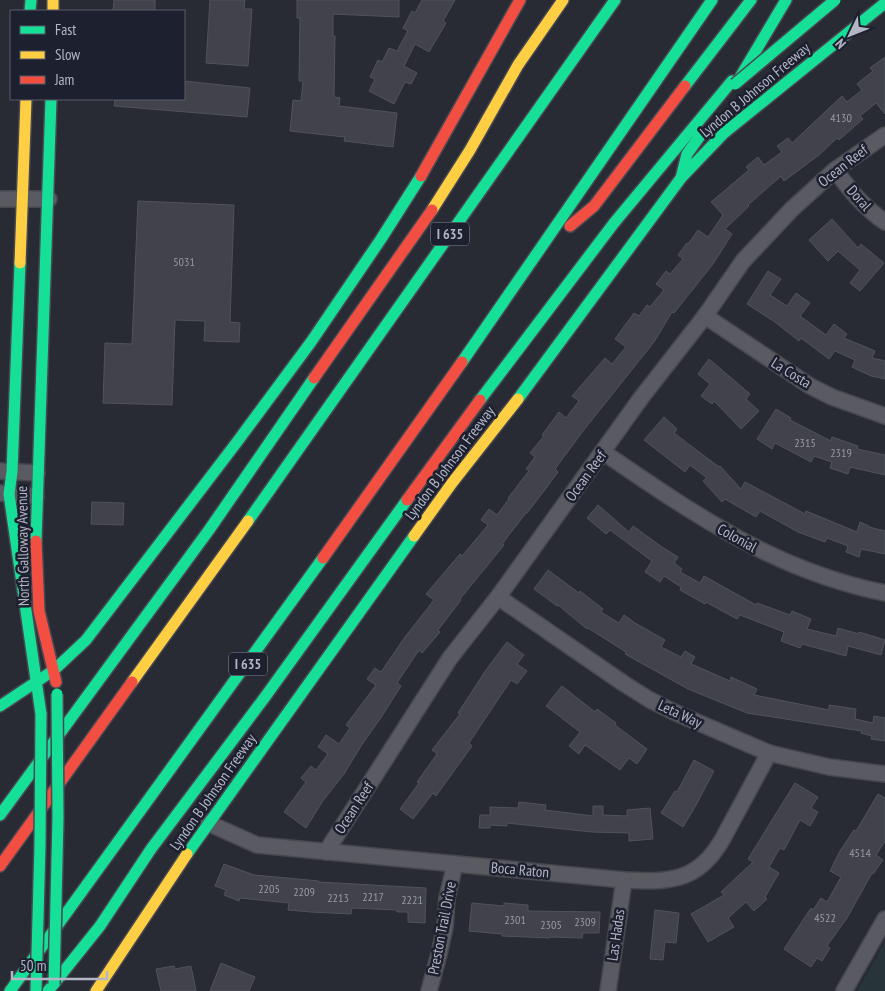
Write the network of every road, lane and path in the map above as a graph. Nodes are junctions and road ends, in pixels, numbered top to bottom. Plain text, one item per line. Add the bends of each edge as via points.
1 (520, 0) edge
2 (550, 0) edge
3 (562, 0) edge
4 (615, 0) edge
5 (712, 0) edge
6 (751, 0) edge
7 (786, 0) edge
8 (835, 0) edge
9 (885, 3) edge
10 (787, 20) dead end
11 (518, 65) junction
12 (733, 82) junction
13 (26, 100) edge
14 (51, 100) edge
15 (885, 135) edge
16 (835, 170) junction
17 (681, 178) junction
18 (0, 199) edge
19 (21, 199) junction
20 (49, 199) junction
21 (885, 222) edge
22 (539, 252) junction
23 (705, 316) junction
24 (885, 416) edge
25 (604, 452) junction
26 (6, 472) edge
27 (37, 474) junction
28 (5, 494) edge
29 (36, 496) junction
30 (885, 593) edge
31 (498, 597) junction
32 (44, 635) junction
33 (86, 640) junction
34 (56, 642) dead end
35 (68, 644) dead end
36 (54, 670) junction
37 (37, 682) junction
38 (0, 706) edge
39 (769, 753) junction
40 (885, 774) edge
41 (0, 815) edge
42 (208, 823) junction
43 (326, 852) junction
44 (455, 864) junction
45 (0, 866) edge
46 (624, 880) junction
47 (885, 919) edge
48 (37, 962) junction
49 (50, 989) edge
50 (10, 991) edge
51 (36, 991) edge
52 (96, 991) edge
53 (429, 991) edge
54 (608, 991) edge
55 (844, 991) edge

1 - 33 main road via 465,101 345,293 278,388
2 - 11 main road
3 - 11 main road
4 - 45 main road, I 635 via 280,477
5 - 22 main road, I 635
6 - 22 main road via 594,206
7 - 17 main road via 724,104 687,154
8 - 12 main road, bridge
9 - 17 main road, Lyndon B Johnson Freeway via 724,133
10 - 12 main road
11 - 41 main road via 424,223 198,546
12 - 49 main road via 614,223 475,406 151,849 100,926
13 - 19 main road, North Galloway Avenue
14 - 20 main road, North Galloway Avenue
15 - 16 street, Ocean Reef
16 - 21 street, Doral via 858,200
16 - 23 street, Ocean Reef via 767,234 743,261
17 - 42 main road, Lyndon B Johnson Freeway via 520,397 452,483
18 - 19 street
19 - 20 street
19 - 26 main road, North Galloway Avenue
20 - 27 main road, North Galloway Avenue
22 - 50 main road, I 635 via 162,784
23 - 24 street, La Costa via 810,386
23 - 25 street, Ocean Reef
25 - 30 street, Colonial via 693,514 774,558 813,574
25 - 31 street, Ocean Reef
26 - 27 street
26 - 28 main road, North Galloway Avenue
27 - 29 main road, North Galloway Avenue
28 - 29 street
28 - 37 main road, North Galloway Avenue
29 - 32 main road, North Galloway Avenue via 38,603
31 - 39 street, Leta Way via 650,700
31 - 43 street, Ocean Reef via 450,658
32 - 34 main road
32 - 36 main road, North Galloway Avenue
33 - 35 main road
33 - 36 main road
36 - 37 main road
36 - 49 main road, North Galloway Avenue, bridge via 58,818
37 - 38 main road
37 - 48 main road, North Galloway Avenue, bridge via 41,714
39 - 40 street, Leta Way via 829,767
39 - 46 street, Boca Raton via 707,862 684,877 655,881
42 - 43 street, Boca Raton via 257,845
42 - 52 main road, Lyndon B Johnson Freeway
43 - 44 street, Boca Raton
44 - 46 street, Boca Raton
44 - 53 street, Preston Trail Drive via 447,898 445,927
46 - 54 street, Las Hadas
47 - 55 street
48 - 49 main road
48 - 51 main road, North Galloway Avenue, bridge

